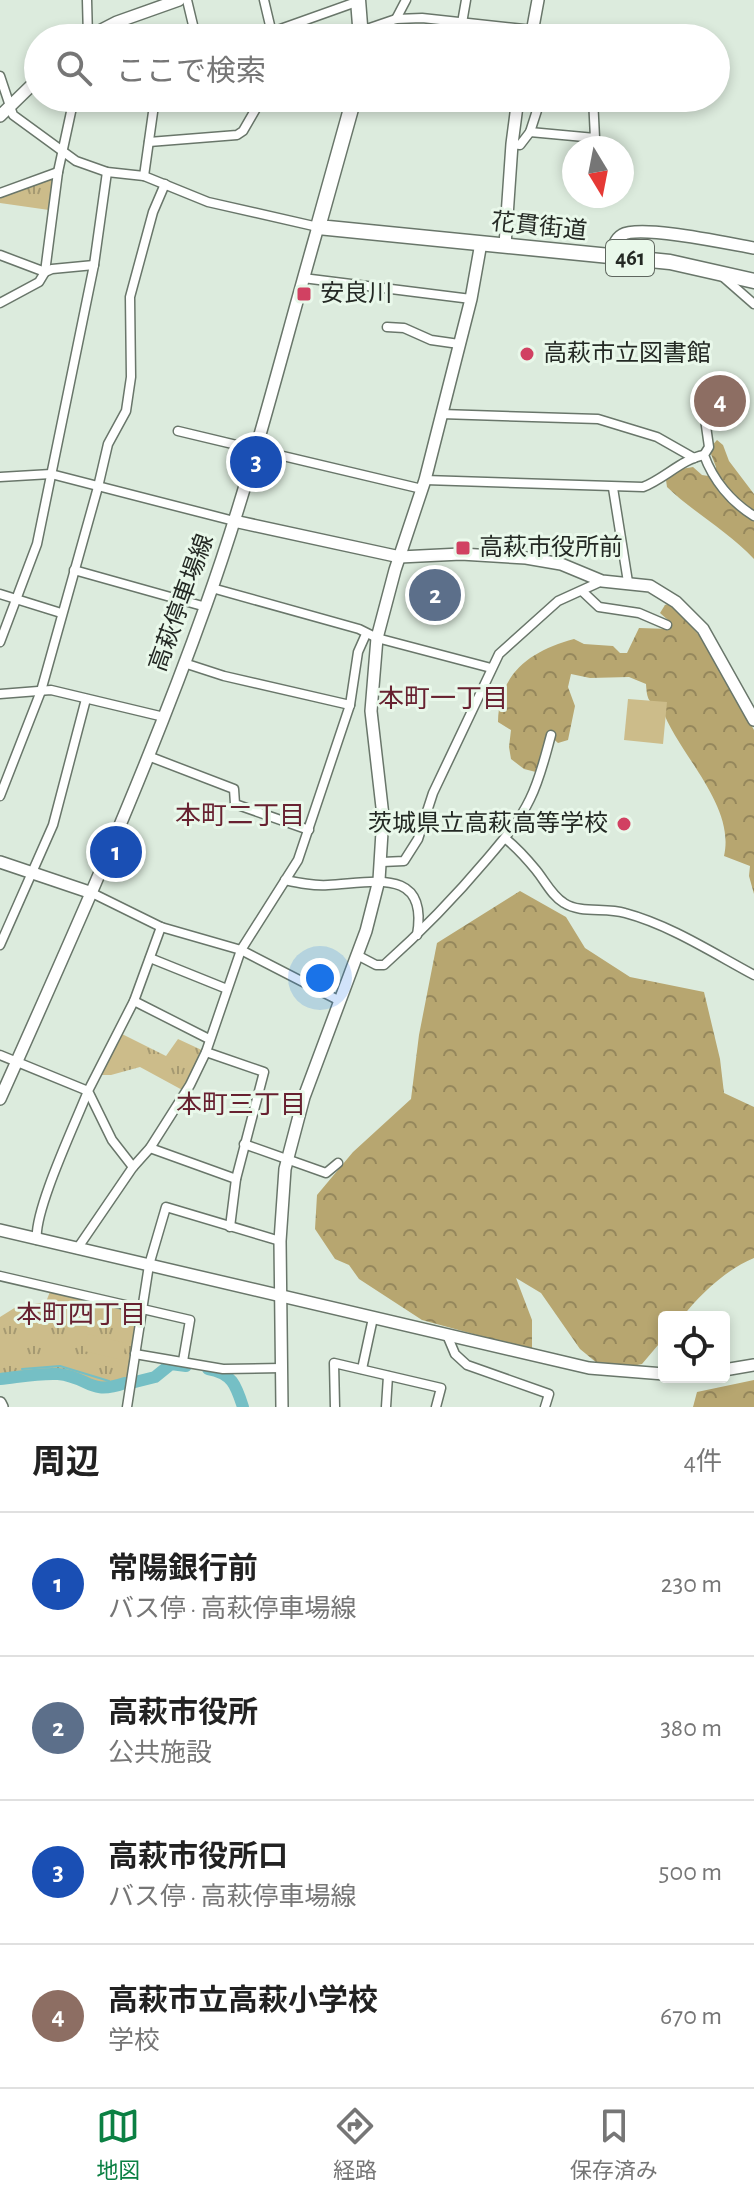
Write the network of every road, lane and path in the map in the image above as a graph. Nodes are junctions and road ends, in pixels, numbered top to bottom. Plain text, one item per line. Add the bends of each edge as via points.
1 (87, 0) edge
2 (179, 0) edge
3 (187, 0) edge
4 (264, 0) edge
5 (406, 0) edge
6 (466, 0) edge
7 (538, 0) edge
8 (358, 1) edge
9 (396, 19) junction
10 (462, 23) junction
11 (87, 24) edge
12 (113, 24) edge
13 (193, 24) edge
14 (270, 24) edge
15 (300, 24) edge
16 (360, 24) edge
17 (384, 24) edge
18 (468, 24) edge
19 (534, 24) edge
20 (0, 76) edge
21 (24, 92) edge
22 (9, 106) junction
23 (72, 112) edge
24 (153, 112) edge
25 (254, 112) edge
26 (350, 112) edge
27 (516, 112) edge
28 (536, 112) edge
29 (594, 112) edge
30 (0, 116) edge
31 (530, 132) junction
32 (149, 142) junction
33 (512, 144) junction
34 (61, 152) junction
35 (58, 172) junction
36 (107, 172) junction
37 (144, 176) junction
38 (165, 184) junction
39 (0, 193) edge
40 (318, 227) junction
41 (481, 243) junction
42 (505, 245) junction
43 (754, 248) edge
44 (0, 255) edge
45 (611, 256) junction
46 (94, 265) junction
47 (45, 272) junction
48 (719, 272) junction
49 (303, 278) junction
50 (754, 281) edge
51 (471, 299) junction
52 (0, 303) edge
53 (754, 304) edge
54 (387, 327) dead end
55 (459, 344) junction
56 (441, 414) junction
57 (705, 419) dead end
58 (178, 431) dead end
59 (253, 450) junction
60 (704, 455) junction
61 (694, 458) junction
62 (51, 474) junction
63 (0, 477) edge
64 (424, 485) junction
65 (98, 487) junction
66 (613, 488) junction
67 (754, 516) edge
68 (234, 521) junction
69 (400, 557) junction
70 (74, 570) junction
71 (602, 581) junction
72 (628, 582) junction
73 (212, 588) junction
74 (582, 591) junction
75 (0, 594) edge
76 (17, 599) junction
77 (206, 607) junction
78 (61, 613) junction
79 (667, 625) dead end
80 (371, 636) junction
81 (0, 642) edge
82 (184, 663) junction
83 (491, 668) junction
84 (41, 691) junction
85 (0, 694) edge
86 (86, 699) junction
87 (350, 705) junction
88 (164, 717) junction
89 (754, 720) edge
90 (551, 735) dead end
91 (148, 756) junction
92 (0, 796) edge
93 (309, 830) junction
94 (506, 839) junction
95 (0, 862) edge
96 (382, 862) junction
97 (33, 873) junction
98 (285, 880) junction
99 (379, 880) junction
100 (92, 893) junction
101 (161, 927) junction
102 (417, 936) junction
103 (0, 945) edge
104 (241, 950) junction
105 (357, 955) junction
106 (150, 958) junction
107 (754, 975) edge
108 (227, 989) junction
109 (134, 1001) junction
110 (340, 1001) junction
111 (209, 1039) junction
112 (206, 1052) junction
113 (0, 1055) edge
114 (17, 1062) junction
115 (88, 1091) junction
116 (0, 1099) edge
117 (244, 1144) junction
118 (150, 1148) junction
119 (288, 1159) junction
120 (338, 1163) dead end
121 (133, 1167) junction
122 (236, 1179) junction
123 (230, 1227) junction
124 (0, 1230) edge
125 (37, 1240) junction
126 (280, 1241) junction
127 (77, 1249) junction
128 (149, 1265) junction
129 (0, 1276) edge
130 (281, 1297) junction
131 (141, 1308) junction
132 (373, 1318) junction
133 (447, 1335) junction
134 (135, 1354) junction
135 (183, 1361) junction
136 (754, 1365) edge
137 (282, 1368) junction
138 (362, 1369) junction
139 (730, 1369) edge
140 (658, 1374) edge
141 (388, 1376) junction
142 (127, 1407) edge
143 (282, 1407) edge
144 (335, 1407) edge
145 (386, 1407) edge
146 (436, 1407) edge
147 (545, 1407) edge

1 - 11 street
2 - 12 street
3 - 13 street
4 - 14 street
5 - 9 street
6 - 10 street
7 - 19 street
8 - 15 street
8 - 16 highway
9 - 10 street
9 - 17 street
10 - 18 street
20 - 22 street
21 - 22 street
22 - 30 street
22 - 34 street via 13,115
23 - 34 street
24 - 32 street
25 - 32 street via 237,135
26 - 40 highway
27 - 33 street
28 - 31 street
29 - 31 street via 595,138
31 - 33 street via 520,145
32 - 37 street
33 - 42 street
34 - 35 street
34 - 36 street
35 - 39 street
35 - 47 street
36 - 37 street
36 - 46 street
37 - 38 street
38 - 40 street via 208,202
38 - 65 street via 130,297 126,411 108,444
40 - 41 highway, 花貫街道 / 461
40 - 49 street, 高萩停車場線
41 - 42 highway, 花貫街道 / 461
41 - 51 street
42 - 45 highway, 花貫街道 / 461
43 - 45 street via 632,232 616,240
44 - 47 street
45 - 48 highway, 花貫街道 / 461
46 - 47 street
46 - 62 street
47 - 52 street via 39,282
48 - 50 highway, 花貫街道 / 461
48 - 53 street
49 - 51 street
49 - 59 street, 高萩停車場線
51 - 55 street
54 - 55 street
55 - 56 street
56 - 61 street via 598,419 657,437
56 - 64 street
57 - 60 street via 709,447
58 - 59 street
59 - 64 street
59 - 68 street, 高萩停車場線
60 - 61 street
60 - 67 street via 729,496
61 - 66 street via 652,484
62 - 63 street
62 - 65 street
62 - 76 street via 37,544
64 - 66 street
64 - 69 street
65 - 68 street
65 - 70 street
66 - 72 street
68 - 69 street
68 - 73 street, 高萩停車場線
69 - 71 street via 526,558 561,564
69 - 80 street
70 - 77 street
70 - 78 street
71 - 72 street
71 - 74 street
72 - 89 street via 662,592 690,614 713,644
73 - 77 street, 高萩停車場線
73 - 80 street
74 - 79 street via 599,607 639,613
74 - 83 street via 542,613
75 - 76 street
76 - 78 street
76 - 81 street
77 - 82 street, 高萩停車場線
78 - 84 street
80 - 83 street
80 - 87 street via 358,652
80 - 96 street
82 - 87 street
82 - 88 street, 高萩停車場線
83 - 96 street via 414,846 404,861
84 - 85 street
84 - 86 street
84 - 92 street
86 - 88 street
86 - 97 street via 53,825
87 - 93 street
88 - 91 street, 高萩停車場線
90 - 94 street via 540,776
91 - 93 street via 234,789 235,804
91 - 100 street, 高萩停車場線
93 - 98 street
94 - 102 street
94 - 107 street via 566,905 624,913
95 - 97 street
96 - 99 street
97 - 100 street
97 - 103 street
98 - 99 street via 327,885
98 - 104 street
99 - 102 street via 393,882 416,902
99 - 105 street
100 - 101 street
100 - 114 street, 高萩停車場線
101 - 104 street
101 - 106 street
102 - 105 street via 384,965
104 - 108 street
104 - 110 street
105 - 110 street
106 - 108 street
106 - 109 street
108 - 111 street
109 - 111 street
109 - 115 street
110 - 119 street via 304,1097
111 - 112 street
112 - 117 street via 264,1072
112 - 118 street
113 - 114 street
114 - 115 street
114 - 116 street, 高萩停車場線
115 - 121 street via 112,1140
115 - 125 street via 43,1205
117 - 119 street
117 - 122 street
118 - 121 street
118 - 122 street
119 - 120 street via 326,1173
119 - 126 street
121 - 127 street
122 - 123 street
123 - 126 street
123 - 128 street via 166,1207
124 - 125 street
125 - 127 street
126 - 130 street
127 - 128 street
128 - 130 street
128 - 131 street
129 - 131 street
130 - 132 street
130 - 137 street
131 - 134 street
131 - 135 street via 190,1320
132 - 133 street
132 - 138 street
133 - 140 street via 589,1368
133 - 147 street via 467,1365 549,1394
134 - 135 street
134 - 142 street
135 - 137 street via 223,1369
136 - 139 street
137 - 143 street
138 - 141 street
138 - 144 street via 334,1363
141 - 145 street
141 - 146 street via 441,1388

